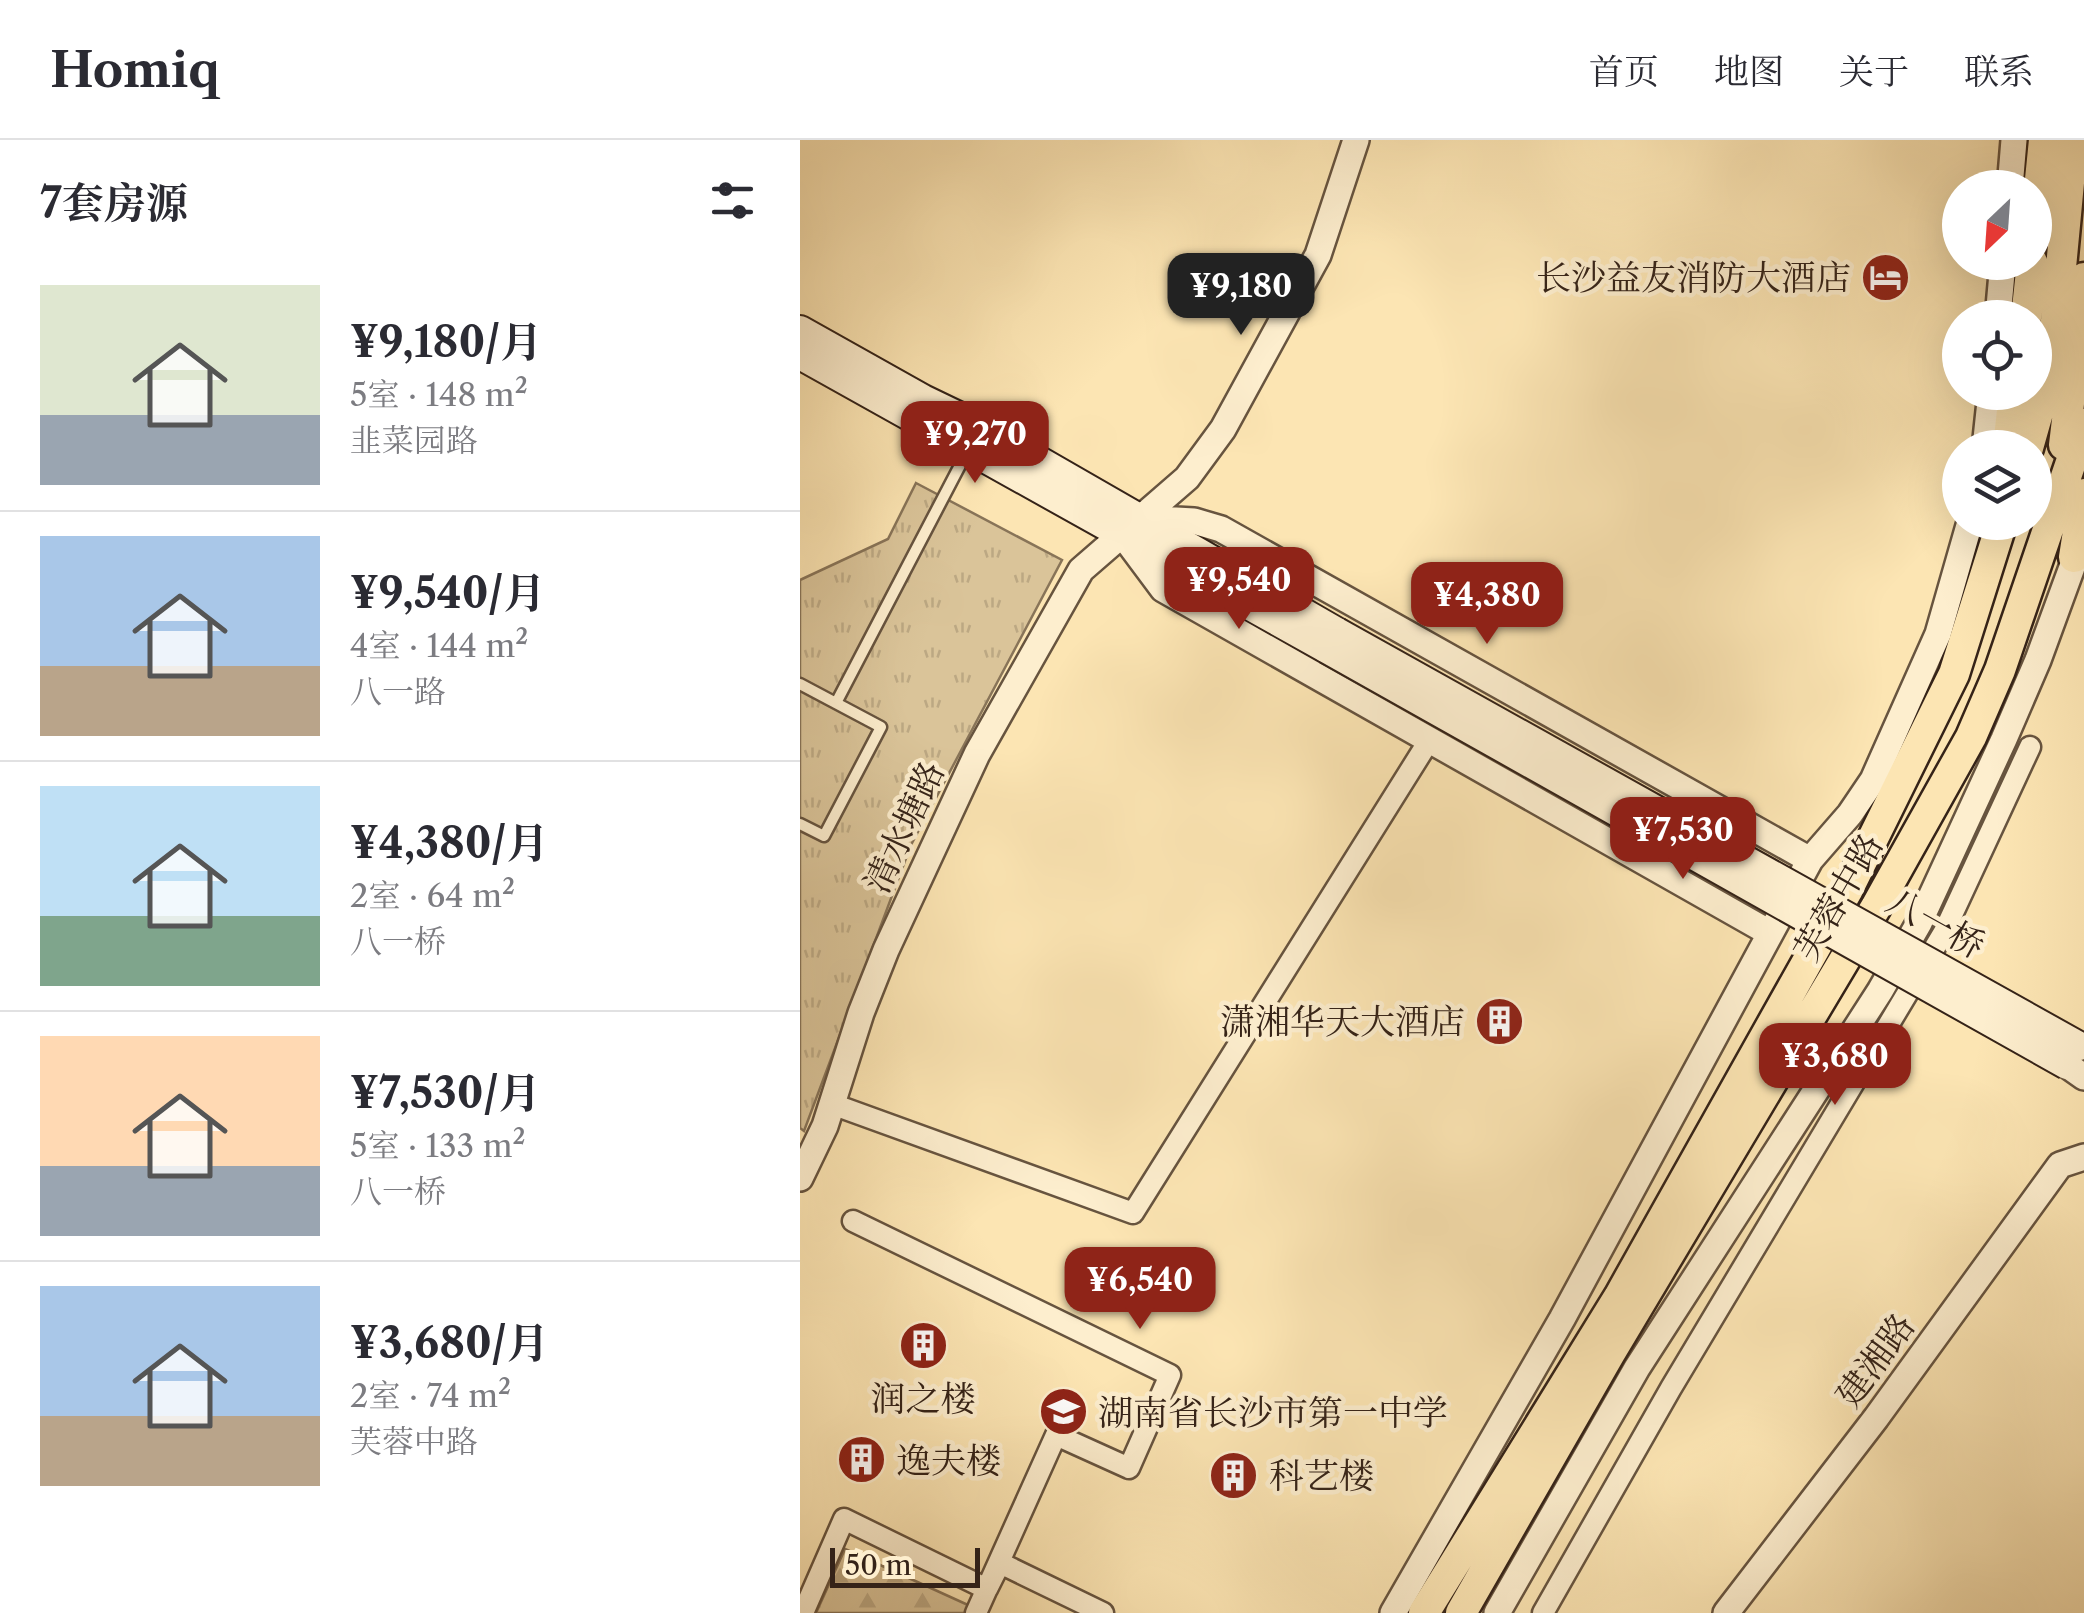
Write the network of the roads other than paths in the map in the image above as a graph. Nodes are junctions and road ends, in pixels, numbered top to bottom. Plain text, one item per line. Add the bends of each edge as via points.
1 (1356, 140) edge
2 (2014, 140) edge
3 (2044, 140) edge
4 (2074, 140) edge
5 (2012, 170) edge
6 (2041, 170) edge
7 (2084, 278) edge
8 (800, 330) edge
9 (800, 355) edge
10 (2084, 424) edge
11 (2014, 430) edge
12 (968, 449) junction
13 (2084, 494) edge
14 (2055, 508) junction
15 (1130, 526) junction
16 (1965, 540) edge
17 (1996, 540) edge
18 (2079, 546) edge
19 (800, 684) edge
20 (836, 703) junction
21 (1430, 739) junction
22 (2030, 747) dead end
23 (800, 824) edge
24 (1810, 860) junction
25 (1770, 934) junction
26 (2078, 1060) edge
27 (832, 1104) junction
28 (2084, 1157) edge
29 (800, 1178) edge
30 (853, 1221) dead end
31 (1000, 1563) junction
32 (987, 1588) junction
33 (803, 1613) edge
34 (976, 1613) edge
35 (1103, 1613) edge
36 (1393, 1613) edge
37 (1424, 1613) edge
38 (1461, 1613) edge
39 (1498, 1613) edge
40 (1543, 1613) edge
41 (1726, 1613) edge

1 - 15 street, 清水塘路 via 1318,255 1223,429 1187,478
2 - 5 street
3 - 6 main road
4 - 11 main road via 2052,363
7 - 14 main road
8 - 15 main road
9 - 12 main road
10 - 14 main road
12 - 15 main road
12 - 20 lane
13 - 18 main road
14 - 38 main road, 芙蓉中路 via 2000,670 1933,808
15 - 21 street via 1164,590
15 - 24 street via 1194,521 1220,529
15 - 26 main road, 八一桥, bridge
15 - 27 street, 清水塘路 via 1069,586 976,754 886,950
16 - 24 street via 1938,634 1873,780
17 - 37 main road, 芙蓉中路 via 1954,674 1847,891 1619,1297
18 - 39 street via 2032,676 1918,923 1637,1368
19 - 20 lane
20 - 23 lane via 881,726 824,836
21 - 25 street
21 - 27 street via 1133,1213
22 - 40 street via 1944,932
24 - 25 street
25 - 36 street
27 - 29 street, 清水塘路
28 - 41 street, 建湘路 via 2060,1165
30 - 31 street via 1170,1374 1129,1468 1056,1435
31 - 32 street
31 - 35 street
32 - 33 street via 844,1519
32 - 34 street

